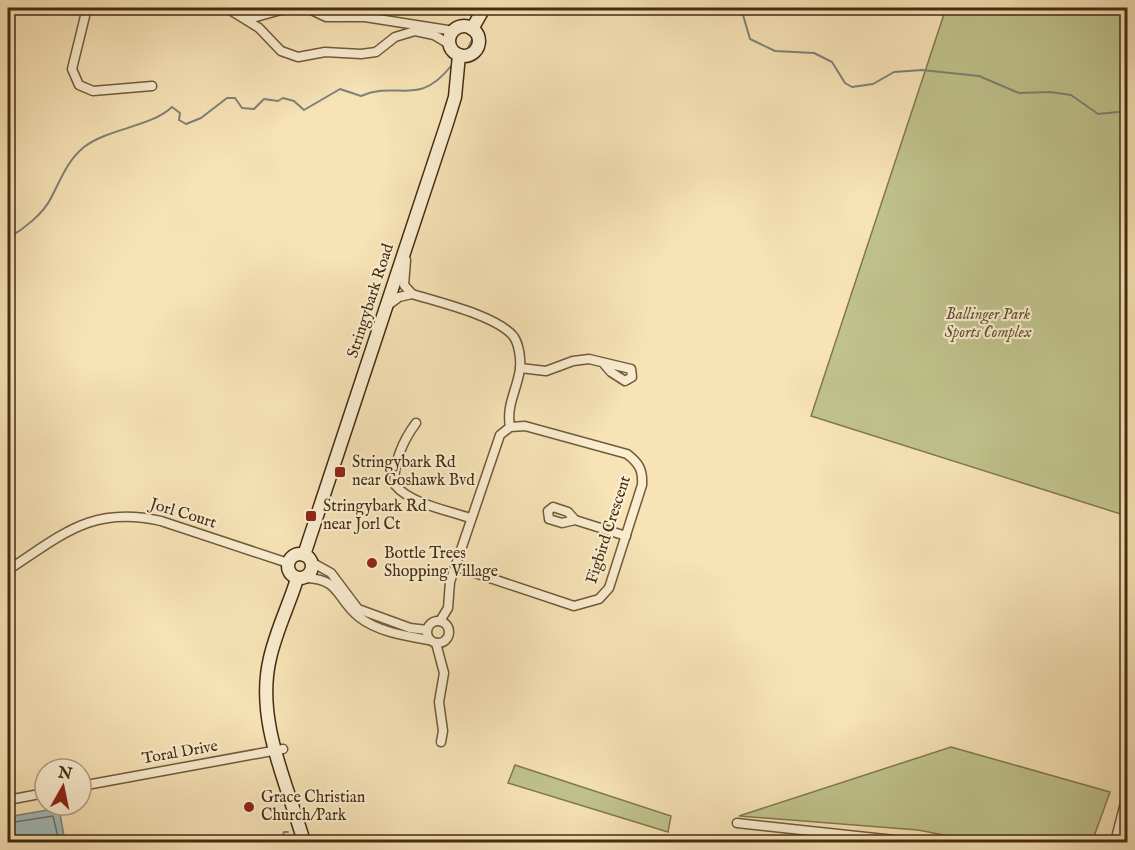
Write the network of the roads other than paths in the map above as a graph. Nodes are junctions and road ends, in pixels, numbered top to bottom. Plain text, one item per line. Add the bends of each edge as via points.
1 (87, 8) edge
2 (227, 8) edge
3 (484, 8) edge
4 (242, 16) junction
5 (472, 29) junction
6 (454, 31) junction
7 (449, 44) junction
8 (459, 55) junction
9 (152, 86) dead end
10 (406, 248) junction
11 (412, 294) junction
12 (387, 306) junction
13 (604, 364) dead end
14 (520, 369) junction
15 (416, 423) dead end
16 (510, 427) junction
17 (470, 518) junction
18 (575, 520) dead end
19 (626, 536) junction
20 (309, 559) junction
21 (288, 563) junction
22 (457, 567) junction
23 (8, 570) edge
24 (302, 578) junction
25 (440, 621) junction
26 (427, 630) junction
27 (433, 641) junction
28 (441, 742) dead end
29 (280, 750) junction
30 (93, 784) edge
31 (1128, 790) edge
32 (33, 795) edge
33 (8, 800) edge
34 (737, 824) dead end
35 (304, 843) edge
36 (913, 843) edge
37 (1115, 843) edge

1 - 9 street via 72,69 79,85 93,91
2 - 4 street
3 - 5 street
4 - 6 street via 307,8 326,17 365,17
4 - 7 street via 280,51 298,57 325,52 376,52 396,37 415,31 434,35
5 - 6 street via 462,27
5 - 8 street via 478,36 476,50
6 - 7 street
7 - 8 street
8 - 10 street, Stringybark Road via 455,97
10 - 11 street via 403,278
10 - 12 street, Stringybark Road
11 - 12 street
11 - 14 street via 496,322 514,338 519,348
12 - 20 street, Stringybark Road
13 - 14 street via 589,359 546,371
14 - 16 street via 507,412
15 - 17 street via 405,440 394,485 412,498
16 - 17 street via 500,435
16 - 19 street, Figbird Crescent via 525,426 627,454 637,461 643,473 642,485
17 - 22 street
18 - 19 street
19 - 22 street, Figbird Crescent via 609,588 599,599 587,604 574,606
20 - 21 street via 296,555
20 - 24 street via 312,572
20 - 26 street via 331,573 358,609 410,628
21 - 23 street, Jorl Court via 161,521 119,516 96,519 70,530
21 - 24 street via 288,571
22 - 25 street via 450,582 448,608
24 - 27 street via 326,580 360,618 380,629
24 - 29 street via 282,625 275,667 273,701
25 - 26 street via 431,623
25 - 27 street via 447,627 448,636 443,642
26 - 27 street
27 - 28 street via 444,673
29 - 30 street, Toral Drive
29 - 35 street
31 - 37 street
32 - 33 street
34 - 36 street

